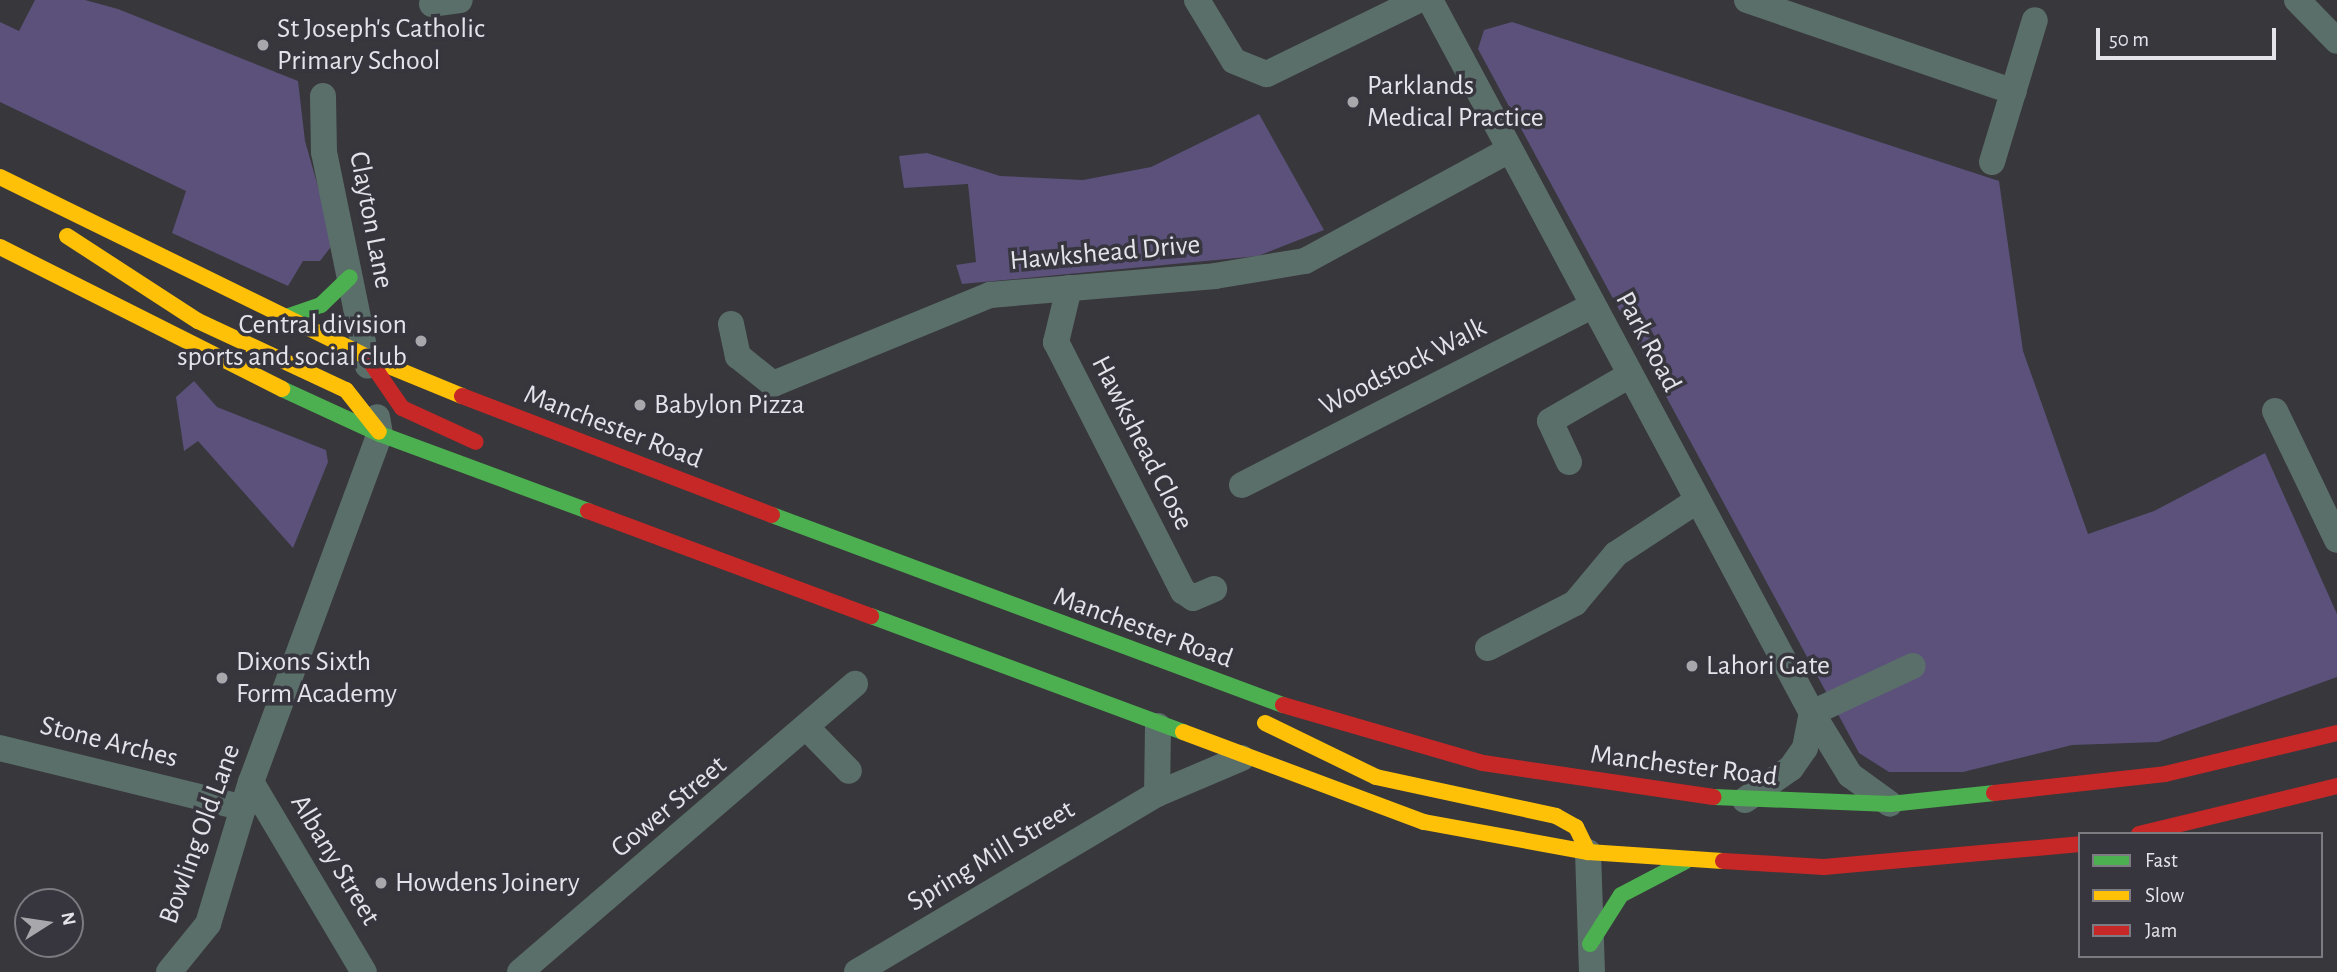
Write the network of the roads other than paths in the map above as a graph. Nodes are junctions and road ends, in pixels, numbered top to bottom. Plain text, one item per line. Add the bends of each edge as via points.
1 (460, 0) edge
2 (1197, 0) edge
3 (1419, 0) edge
4 (1430, 0) edge
5 (1747, 0) edge
6 (2297, 0) edge
7 (432, 4) dead end
8 (2035, 20) dead end
9 (2337, 41) edge
10 (2014, 92) junction
11 (323, 96) dead end
12 (1508, 151) junction
13 (1992, 162) dead end
14 (5, 180) edge
15 (34, 212) dead end
16 (54, 229) dead end
17 (0, 247) edge
18 (350, 277) junction
19 (1069, 288) junction
20 (1592, 306) junction
21 (284, 318) junction
22 (731, 324) dead end
23 (366, 356) junction
24 (1630, 375) junction
25 (2275, 411) dead end
26 (380, 434) junction
27 (491, 447) dead end
28 (511, 461) dead end
29 (1569, 462) dead end
30 (1242, 485) dead end
31 (536, 490) junction
32 (1698, 500) junction
33 (2337, 540) edge
34 (1214, 589) dead end
35 (1488, 648) dead end
36 (1140, 653) junction
37 (1913, 666) dead end
38 (855, 684) dead end
39 (1183, 691) dead end
40 (1812, 713) junction
41 (1242, 715) dead end
42 (1158, 726) junction
43 (808, 730) junction
44 (2337, 733) edge
45 (0, 748) edge
46 (1242, 758) junction
47 (849, 771) dead end
48 (251, 782) junction
49 (2337, 786) edge
50 (1157, 794) junction
51 (1743, 801) junction
52 (1890, 804) junction
53 (243, 808) junction
54 (1596, 820) dead end
55 (2147, 832) edge
56 (2078, 844) edge
57 (1588, 852) junction
58 (1688, 860) junction
59 (1590, 944) junction
60 (901, 961) edge
61 (169, 972) edge
62 (364, 972) edge
63 (520, 972) edge
64 (858, 972) edge
65 (1591, 972) edge

1 - 7 street
2 - 3 street via 1234,61 1267,74
4 - 12 street, Park Road
5 - 10 street
6 - 9 street
8 - 10 street
10 - 13 street
11 - 18 street, Clayton Lane via 324,152
12 - 19 street, Hawkshead Drive via 1305,261
12 - 20 street, Park Road
14 - 15 main road
14 - 21 main road, Manchester Road
16 - 26 main road via 198,321 346,390
17 - 26 main road via 161,333
18 - 21 main road via 321,305
18 - 23 street, Clayton Lane
19 - 22 street, Hawkshead Drive via 990,295 777,392 738,356
19 - 34 street, Hawkshead Close via 1056,342 1183,591 1193,598
20 - 24 street, Park Road
20 - 30 street, Woodstock Walk
21 - 23 main road, Manchester Road
23 - 26 street, Clayton Lane
23 - 27 main road via 402,408
23 - 36 main road, Manchester Road
24 - 29 street via 1550,421
24 - 32 street, Park Road
25 - 33 street
26 - 31 main road
26 - 48 street, Bowling Old Lane
28 - 31 main road
31 - 42 main road
32 - 35 street via 1616,554 1575,603
32 - 40 street, Park Road
36 - 39 main road
36 - 51 main road, Manchester Road via 1317,718 1483,763 1608,792
37 - 40 street
38 - 43 street, Gower Street
40 - 51 street via 1805,748 1791,768
40 - 52 street, Park Road via 1850,775
41 - 57 main road via 1376,777 1556,816 1576,827
42 - 46 main road
42 - 50 street
43 - 47 street
43 - 63 street, Gower Street
44 - 52 main road, Manchester Road via 2165,774
45 - 53 street, Stone Arches
46 - 50 street, Spring Mill Street
46 - 57 main road via 1424,822
48 - 53 street, Bowling Old Lane
48 - 62 street, Albany Street
49 - 55 main road
50 - 60 street, Spring Mill Street
51 - 52 main road, Manchester Road
53 - 61 street, Bowling Old Lane via 208,923
54 - 57 main road
56 - 58 main road via 1824,867
57 - 58 main road
57 - 59 street
58 - 59 main road via 1621,895
59 - 65 street
60 - 64 street, Spring Mill Street

